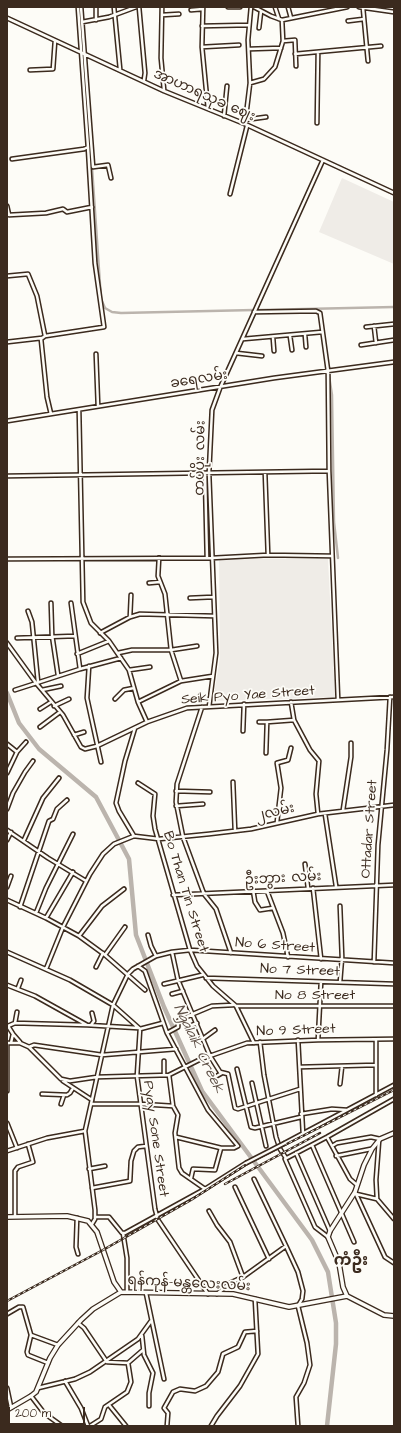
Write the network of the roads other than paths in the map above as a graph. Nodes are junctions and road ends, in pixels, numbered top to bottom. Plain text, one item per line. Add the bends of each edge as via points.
1 (78, 7) edge
2 (81, 7) edge
3 (96, 7) edge
4 (114, 7) edge
5 (138, 7) edge
6 (162, 7) edge
7 (228, 7) edge
8 (240, 7) edge
9 (253, 7) edge
10 (275, 7) edge
11 (288, 7) edge
12 (347, 7) edge
13 (361, 7) edge
14 (203, 8) edge
15 (191, 10) dead end
16 (262, 11) junction
17 (394, 12) edge
18 (114, 14) junction
19 (179, 14) dead end
20 (162, 15) junction
21 (7, 18) edge
22 (291, 18) junction
23 (364, 19) junction
24 (96, 20) junction
25 (281, 20) junction
26 (348, 21) dead end
27 (82, 22) junction
28 (249, 25) junction
29 (202, 26) junction
30 (259, 28) dead end
31 (55, 41) junction
32 (283, 41) junction
33 (239, 45) dead end
34 (381, 46) dead end
35 (202, 47) junction
36 (281, 48) junction
37 (366, 48) junction
38 (250, 49) junction
39 (81, 53) junction
40 (318, 53) junction
41 (86, 54) junction
42 (295, 54) junction
43 (368, 61) dead end
44 (296, 66) dead end
45 (120, 69) junction
46 (30, 70) dead end
47 (144, 80) junction
48 (250, 83) junction
49 (227, 86) dead end
50 (164, 91) junction
51 (208, 109) junction
52 (224, 116) junction
53 (266, 117) dead end
54 (244, 120) junction
55 (317, 123) dead end
56 (246, 125) junction
57 (88, 147) junction
58 (12, 159) dead end
59 (323, 160) junction
60 (111, 178) dead end
61 (394, 193) edge
62 (230, 194) dead end
63 (7, 206) edge
64 (92, 207) junction
65 (7, 276) edge
66 (254, 312) junction
67 (394, 324) edge
68 (374, 326) junction
69 (366, 327) dead end
70 (322, 332) junction
71 (305, 335) junction
72 (290, 336) junction
73 (43, 337) junction
74 (273, 338) junction
75 (243, 339) junction
76 (394, 340) edge
77 (7, 342) edge
78 (376, 343) junction
79 (361, 346) dead end
80 (306, 347) dead end
81 (292, 350) dead end
82 (274, 351) dead end
83 (236, 353) junction
84 (96, 354) dead end
85 (262, 356) dead end
86 (394, 362) edge
87 (328, 371) junction
88 (220, 388) junction
89 (98, 406) junction
90 (78, 410) junction
91 (51, 414) junction
92 (7, 421) edge
93 (329, 471) junction
94 (265, 472) junction
95 (205, 473) junction
96 (209, 473) junction
97 (80, 475) junction
98 (7, 476) edge
99 (268, 555) junction
100 (332, 556) junction
101 (159, 558) junction
102 (207, 558) junction
103 (212, 558) junction
104 (7, 559) edge
105 (82, 559) junction
106 (160, 582) junction
107 (149, 583) dead end
108 (132, 595) dead end
109 (213, 596) junction
110 (190, 598) dead end
111 (51, 603) dead end
112 (71, 603) dead end
113 (28, 611) dead end
114 (167, 615) junction
115 (214, 616) junction
116 (130, 617) junction
117 (100, 633) junction
118 (53, 636) junction
119 (75, 636) junction
120 (33, 637) junction
121 (17, 638) dead end
122 (109, 641) junction
123 (7, 643) edge
124 (197, 646) dead end
125 (171, 650) junction
126 (118, 653) junction
127 (77, 654) junction
128 (121, 658) junction
129 (89, 666) junction
130 (150, 667) dead end
131 (80, 669) junction
132 (129, 670) junction
133 (58, 675) junction
134 (213, 676) junction
135 (180, 681) junction
136 (37, 682) junction
137 (61, 686) dead end
138 (134, 688) junction
139 (15, 690) dead end
140 (42, 690) junction
141 (390, 697) junction
142 (394, 697) edge
143 (69, 699) dead end
144 (115, 699) dead end
145 (338, 700) junction
146 (51, 702) junction
147 (138, 702) junction
148 (291, 702) junction
149 (244, 704) junction
150 (54, 706) junction
151 (202, 707) junction
152 (209, 707) junction
153 (40, 709) dead end
154 (60, 712) junction
155 (294, 720) junction
156 (146, 722) junction
157 (259, 722) dead end
158 (267, 722) junction
159 (40, 727) dead end
160 (135, 727) junction
161 (243, 731) dead end
162 (84, 732) dead end
163 (74, 735) junction
164 (26, 742) dead end
165 (7, 744) edge
166 (351, 744) dead end
167 (97, 746) junction
168 (290, 748) dead end
169 (17, 752) junction
170 (266, 753) dead end
171 (33, 761) dead end
172 (101, 762) dead end
173 (7, 772) edge
174 (59, 778) dead end
175 (233, 782) dead end
176 (138, 783) dead end
177 (176, 791) junction
178 (210, 792) dead end
179 (68, 800) dead end
180 (203, 804) dead end
181 (394, 805) edge
182 (176, 806) junction
183 (381, 806) junction
184 (7, 810) edge
185 (343, 810) junction
186 (318, 814) junction
187 (324, 814) junction
188 (277, 822) junction
189 (7, 830) edge
190 (236, 831) junction
191 (12, 832) junction
192 (72, 834) dead end
193 (133, 837) junction
194 (183, 837) junction
195 (159, 839) junction
196 (7, 840) edge
197 (24, 840) junction
198 (38, 850) junction
199 (58, 863) junction
200 (305, 864) dead end
201 (73, 872) junction
202 (11, 876) dead end
203 (86, 881) junction
204 (376, 885) junction
205 (394, 885) edge
206 (336, 886) junction
207 (7, 887) edge
208 (308, 888) junction
209 (313, 888) junction
210 (124, 889) dead end
211 (252, 890) junction
212 (267, 891) junction
213 (204, 894) junction
214 (173, 895) junction
215 (7, 900) edge
216 (340, 906) dead end
217 (20, 907) junction
218 (273, 908) junction
219 (36, 913) junction
220 (46, 918) junction
221 (63, 927) junction
222 (125, 927) dead end
223 (148, 935) dead end
224 (79, 936) junction
225 (190, 950) junction
226 (7, 952) edge
227 (172, 952) junction
228 (231, 953) junction
229 (104, 954) junction
230 (156, 956) junction
231 (288, 958) junction
232 (321, 960) junction
233 (341, 961) junction
234 (374, 962) junction
235 (394, 963) edge
236 (138, 966) junction
237 (96, 967) dead end
238 (46, 969) junction
239 (128, 974) junction
240 (202, 975) junction
241 (206, 978) junction
242 (21, 980) dead end
243 (178, 980) junction
244 (321, 982) junction
245 (340, 982) junction
246 (7, 984) edge
247 (164, 984) dead end
248 (394, 984) edge
249 (18, 988) junction
250 (145, 990) dead end
251 (183, 991) junction
252 (172, 994) dead end
253 (113, 1005) junction
254 (234, 1005) junction
255 (320, 1006) junction
256 (394, 1006) edge
257 (17, 1012) dead end
258 (92, 1013) dead end
259 (192, 1014) junction
260 (163, 1022) junction
261 (15, 1023) junction
262 (197, 1023) junction
263 (87, 1025) junction
264 (7, 1026) edge
265 (91, 1026) junction
266 (190, 1026) dead end
267 (108, 1027) junction
268 (140, 1029) junction
269 (215, 1030) dead end
270 (167, 1032) junction
271 (13, 1034) junction
272 (204, 1038) junction
273 (394, 1039) edge
274 (298, 1040) junction
275 (318, 1040) junction
276 (376, 1040) junction
277 (260, 1042) junction
278 (8, 1043) edge
279 (20, 1043) junction
280 (254, 1043) junction
281 (29, 1047) junction
282 (176, 1049) junction
283 (139, 1052) junction
284 (102, 1055) junction
285 (210, 1056) junction
286 (164, 1061) dead end
287 (376, 1065) junction
288 (188, 1066) junction
289 (342, 1066) junction
290 (300, 1067) junction
291 (237, 1070) dead end
292 (222, 1073) junction
293 (164, 1075) junction
294 (169, 1075) junction
295 (137, 1076) junction
296 (97, 1077) junction
297 (213, 1078) dead end
298 (61, 1079) junction
299 (252, 1083) dead end
300 (340, 1084) dead end
301 (394, 1085) edge
302 (73, 1088) junction
303 (300, 1089) junction
304 (7, 1091) edge
305 (42, 1094) dead end
306 (64, 1094) junction
307 (376, 1096) junction
308 (268, 1099) junction
309 (394, 1099) edge
310 (92, 1102) junction
311 (257, 1102) junction
312 (60, 1104) dead end
313 (140, 1104) junction
314 (173, 1106) junction
315 (246, 1106) junction
316 (348, 1110) junction
317 (301, 1116) junction
318 (7, 1122) edge
319 (274, 1123) junction
320 (262, 1126) junction
321 (85, 1131) junction
322 (394, 1133) edge
323 (303, 1134) junction
324 (176, 1137) junction
325 (327, 1137) junction
326 (380, 1140) junction
327 (28, 1144) junction
328 (312, 1145) junction
329 (146, 1146) junction
330 (266, 1146) dead end
331 (332, 1146) junction
332 (17, 1148) junction
333 (221, 1148) junction
334 (372, 1149) junction
335 (7, 1151) edge
336 (296, 1153) junction
337 (336, 1156) junction
338 (286, 1158) junction
339 (105, 1166) dead end
340 (89, 1169) junction
341 (191, 1178) junction
342 (254, 1179) dead end
343 (358, 1185) junction
344 (235, 1187) dead end
345 (92, 1188) junction
346 (204, 1189) junction
347 (356, 1193) junction
348 (377, 1199) junction
349 (209, 1211) dead end
350 (342, 1213) junction
351 (157, 1215) junction
352 (7, 1216) edge
353 (15, 1216) junction
354 (77, 1217) junction
355 (96, 1217) junction
356 (394, 1219) edge
357 (92, 1224) junction
358 (330, 1231) junction
359 (123, 1233) junction
360 (328, 1237) junction
361 (354, 1242) dead end
362 (286, 1246) junction
363 (78, 1254) dead end
364 (268, 1259) junction
365 (394, 1263) edge
366 (243, 1277) junction
367 (121, 1292) junction
368 (127, 1292) junction
369 (146, 1293) junction
370 (208, 1294) junction
371 (217, 1294) junction
372 (347, 1296) junction
373 (255, 1298) junction
374 (298, 1306) junction
375 (7, 1314) edge
376 (394, 1316) edge
377 (151, 1321) junction
378 (78, 1323) junction
379 (257, 1331) junction
380 (31, 1335) junction
381 (142, 1336) junction
382 (58, 1345) junction
383 (143, 1350) junction
384 (48, 1362) junction
385 (107, 1362) junction
386 (128, 1362) junction
387 (164, 1379) dead end
388 (65, 1381) junction
389 (7, 1388) edge
390 (38, 1388) junction
391 (31, 1396) junction
392 (109, 1406) junction
393 (149, 1406) dead end
394 (11, 1407) junction
395 (7, 1410) edge
396 (62, 1426) edge
397 (89, 1426) edge
398 (126, 1426) edge
399 (167, 1426) edge
400 (211, 1426) edge
401 (298, 1426) edge

1 - 39 street
2 - 27 street
3 - 24 street
4 - 18 street
5 - 18 street
5 - 47 street
6 - 20 street
7 - 8 street
9 - 16 street
9 - 28 street
10 - 25 street
11 - 22 street
12 - 22 street
13 - 17 street
13 - 23 street
14 - 15 street
14 - 29 street
16 - 25 street
16 - 30 street
18 - 24 street
18 - 45 street
19 - 20 street
20 - 50 street via 161,58
21 - 31 street, အာဟာရသုခ ဈေး
22 - 25 street
23 - 26 street
23 - 37 street
24 - 27 street
25 - 32 street
27 - 41 street
28 - 29 street
28 - 38 street
29 - 35 street
31 - 39 street, အာဟာရသုခ ဈေး
31 - 46 street via 53,69
32 - 36 street
32 - 42 street via 295,40
33 - 35 street
34 - 37 street
35 - 51 street
36 - 38 street
36 - 48 street via 272,73 264,79
37 - 40 street
37 - 43 street
38 - 48 street
39 - 41 street, အာဟာရသုခ ဈေး
39 - 57 street
40 - 42 street
40 - 55 street
41 - 45 street, အာဟာရသုခ ဈေး
41 - 60 street via 93,167 108,165
42 - 44 street
45 - 47 street, အာဟာရသုခ ဈေး
47 - 50 street, အာဟာရသုခ ဈေး
48 - 54 street
49 - 52 street
50 - 51 street, အာဟာရသုခ ဈေး
51 - 52 street, အာဟာရသုခ ဈေး
52 - 56 street, အာဟာရသုခ ဈေး
53 - 54 street
54 - 56 street
56 - 59 street, အာဟာရသုခ ဈေး
56 - 62 street
57 - 58 street
57 - 64 street
59 - 61 street, အာဟာရသုခ ဈေး
59 - 66 street, တပ်ပိုး လမ်း
63 - 64 street via 9,215 46,213 63,209 67,212
64 - 73 street via 95,263 104,328
65 - 73 street via 30,276 37,296
66 - 70 street via 318,312
66 - 75 street, တပ်ပိုး လမ်း
67 - 68 street
68 - 69 street
68 - 78 street
70 - 71 street
70 - 87 street
71 - 72 street
71 - 80 street
72 - 74 street
72 - 81 street
73 - 77 street
73 - 91 street via 47,397
74 - 75 street
74 - 82 street
75 - 83 street, တပ်ပိုး လမ်း
76 - 78 street
78 - 79 street
83 - 85 street
83 - 88 street, တပ်ပိုး လမ်း
84 - 89 street
86 - 87 street, ခရေလမ်း
87 - 88 street, ခရေလမ်း
87 - 93 street
88 - 89 street, ခရေလမ်း
88 - 96 street, တပ်ပိုး လမ်း via 211,419
89 - 90 street, ခရေလမ်း
90 - 91 street, ခရေလမ်း
90 - 97 street
91 - 92 street, ခရေလမ်း
93 - 94 street
93 - 100 street
94 - 96 street
94 - 99 street
95 - 96 street
95 - 97 street
95 - 102 street
96 - 103 street, တပ်ပိုး လမ်း
97 - 98 street
97 - 105 street
99 - 100 street
99 - 103 street
100 - 145 street
101 - 102 street
101 - 105 street
101 - 106 street
102 - 103 street
103 - 109 street, တပ်ပိုး လမ်း
104 - 105 street
105 - 117 street via 84,608 91,623
106 - 107 street
106 - 114 street via 165,594
108 - 116 street
109 - 110 street
109 - 115 street, တပ်ပိုး လမ်း
111 - 118 street
112 - 119 street
113 - 120 street
114 - 115 street
114 - 116 street via 140,614
114 - 125 street
115 - 134 street, တပ်ပိုး လမ်း via 216,653
116 - 117 street
117 - 122 street
118 - 119 street
118 - 120 street
118 - 133 street
119 - 127 street
120 - 121 street
120 - 136 street
122 - 126 street
122 - 127 street
123 - 136 street
124 - 125 street
125 - 126 street via 132,650
125 - 135 street
126 - 128 street
127 - 131 street
128 - 129 street
128 - 132 street
129 - 131 street
129 - 167 street via 87,695
130 - 132 street
131 - 133 street
132 - 138 street
133 - 136 street
134 - 135 street
134 - 152 street, တပ်ပိုး လမ်း
135 - 147 street
136 - 139 street
136 - 140 street
137 - 140 street
138 - 144 street via 124,690
138 - 147 street
140 - 146 street
141 - 142 street, Seik Pyo Yae Street
141 - 145 street, Seik Pyo Yae Street
141 - 183 street, Ottadar Street
143 - 150 street
145 - 148 street, Seik Pyo Yae Street
146 - 150 street
146 - 153 street
147 - 156 street
148 - 149 street, Seik Pyo Yae Street
148 - 155 street
149 - 152 street, Seik Pyo Yae Street
149 - 161 street
150 - 154 street
151 - 152 street, Seik Pyo Yae Street
151 - 156 street, Seik Pyo Yae Street via 187,708
151 - 177 street
154 - 159 street
154 - 163 street
155 - 158 street
155 - 186 street via 319,761 316,794
156 - 160 street, Seik Pyo Yae Street
157 - 158 street
158 - 170 street
160 - 167 street, Seik Pyo Yae Street
160 - 193 street via 116,803
162 - 163 street
163 - 167 street, Seik Pyo Yae Street via 81,748
164 - 169 street
165 - 169 street
166 - 185 street
167 - 172 street
168 - 188 street via 288,760 277,763 281,788
169 - 173 street
171 - 184 street via 13,793
174 - 197 street via 43,798
175 - 190 street
176 - 195 street, Bo Than Tin Street via 155,794 154,823
177 - 178 street
177 - 182 street
179 - 198 street via 57,809 53,819 49,821
180 - 182 street
181 - 183 street, ၂လမ်း
182 - 194 street
183 - 185 street, ၂လမ်း
183 - 204 street, Ottadar Street
185 - 187 street, ၂လမ်း
186 - 187 street, ၂လမ်း
186 - 188 street, ၂လမ်း
187 - 206 street
188 - 190 street, ၂လမ်း
189 - 191 street
190 - 194 street, ၂လမ်း
191 - 196 street
191 - 197 street
192 - 199 street
193 - 195 street, ၂လမ်း
193 - 203 street via 114,844 103,854
194 - 195 street, ၂လမ်း
194 - 213 street
195 - 214 street, Bo Than Tin Street
197 - 198 street
198 - 199 street
198 - 217 street
199 - 201 street
199 - 219 street
200 - 208 street
201 - 203 street
201 - 220 street
202 - 207 street
203 - 221 street
204 - 205 street, ဦးဘွား လမ်း
204 - 206 street, ဦးဘွား လမ်း
204 - 234 street, Ottadar Street
206 - 209 street, ဦးဘွား လမ်း
208 - 209 street, ဦးဘွား လမ်း
208 - 212 street, ဦးဘွား လမ်း
209 - 232 street
210 - 224 street via 102,906
211 - 212 street, ဦးဘွား လမ်း
211 - 213 street, ဦးဘွား လမ်း
211 - 218 street via 260,910
212 - 218 street
213 - 214 street, ဦးဘွား လမ်း
213 - 228 street via 216,909
214 - 225 street, Bo Than Tin Street
215 - 217 street
216 - 233 street
217 - 219 street
218 - 231 street
219 - 220 street
220 - 221 street
221 - 224 street
221 - 238 street
222 - 229 street
223 - 230 street
224 - 229 street
225 - 227 street, No 6 Street
225 - 228 street, No 6 Street
225 - 240 street, Bo Than Tin Street
226 - 238 street
227 - 230 street, No 6 Street
227 - 243 street
228 - 231 street, No 6 Street
229 - 237 street
229 - 239 street
230 - 236 street, No 6 Street
231 - 232 street, No 6 Street
232 - 233 street, No 6 Street
233 - 234 street, No 6 Street
233 - 245 street
234 - 235 street, No 6 Street
236 - 239 street, No 6 Street
236 - 260 street via 145,971
238 - 253 street
239 - 250 street
239 - 253 street
240 - 241 street, Bo Than Tin Street
240 - 243 street
241 - 244 street, No 7 Street
241 - 254 street, Bo Than Tin Street
242 - 249 street
243 - 247 street
243 - 251 street
244 - 245 street, No 7 Street
244 - 255 street
245 - 248 street, No 7 Street
246 - 249 street
249 - 263 street
251 - 252 street
251 - 259 street
253 - 267 street
253 - 268 street
254 - 255 street, No 8 Street
254 - 259 street, No 8 Street via 212,1006
254 - 280 street, Bo Than Tin Street
255 - 256 street, No 8 Street
255 - 275 street
257 - 261 street
258 - 265 street via 94,1021
259 - 262 street
259 - 270 street, No 8 Street via 178,1021 178,1027
260 - 268 street
260 - 270 street
261 - 263 street
261 - 264 street
262 - 266 street
262 - 272 street
263 - 265 street
264 - 271 street
265 - 267 street
267 - 268 street
267 - 284 street
268 - 283 street, Pyay Sone Street
269 - 272 street
270 - 282 street
271 - 278 street
271 - 279 street
272 - 285 street
273 - 276 street, No 9 Street
274 - 275 street, No 9 Street
274 - 277 street, No 9 Street
274 - 290 street
275 - 276 street, No 9 Street
276 - 287 street
277 - 280 street, No 9 Street
277 - 308 street
278 - 279 street
278 - 304 street
279 - 281 street
280 - 285 street, No 9 Street via 241,1044
281 - 284 street via 34,1045
281 - 298 street
282 - 283 street
282 - 288 street
283 - 284 street
283 - 295 street, Pyay Sone Street
284 - 296 street
285 - 288 street, No 9 Street
285 - 292 street
286 - 293 street
287 - 289 street
287 - 307 street
288 - 294 street, No 9 Street
288 - 333 street via 208,1110 238,1146
289 - 290 street
289 - 300 street
290 - 303 street
291 - 315 street
292 - 297 street
292 - 315 street via 228,1074 235,1108
293 - 294 street
293 - 295 street
294 - 314 street
295 - 296 street
295 - 313 street, Pyay Sone Street
296 - 298 street
296 - 310 street
298 - 302 street
299 - 311 street
301 - 307 street
302 - 306 street via 69,1094
302 - 310 street
303 - 308 street
303 - 317 street
305 - 306 street
306 - 312 street
307 - 316 street
308 - 311 street
308 - 319 street
309 - 325 street
310 - 313 street
310 - 321 street
311 - 315 street
311 - 320 street
313 - 314 street
313 - 329 street, Pyay Sone Street
314 - 324 street via 178,1115
315 - 320 street via 251,1127
316 - 317 street via 332,1109
316 - 323 street
317 - 319 street
317 - 323 street
318 - 332 street
319 - 320 street
319 - 338 street via 278,1145
320 - 330 street
321 - 327 street
321 - 340 street
322 - 326 main road
323 - 346 street, bridge via 246,1163
324 - 333 street
324 - 341 street via 178,1168
325 - 328 street
325 - 331 street
326 - 331 street via 371,1137
326 - 334 main road
326 - 348 street
327 - 332 street
327 - 353 street via 33,1162 15,1171
328 - 336 street
328 - 350 street
329 - 345 street via 138,1147 134,1151 130,1181
329 - 351 street, Pyay Sone Street
331 - 337 street
332 - 335 street
333 - 341 street via 215,1170 193,1169
334 - 337 street
334 - 343 main road
336 - 338 street
336 - 358 street
337 - 343 street via 350,1179
338 - 360 street via 315,1227
339 - 340 street
340 - 345 street
341 - 346 street
342 - 362 street
343 - 347 main road
344 - 364 street
345 - 355 street
346 - 351 street
347 - 348 street
347 - 350 main road
347 - 365 street via 385,1257
348 - 356 street
349 - 366 street via 230,1242
350 - 358 main road
350 - 361 street
351 - 359 street
351 - 370 street, Pyay Sone Street
352 - 353 main road
353 - 354 main road
354 - 357 main road
354 - 363 street
355 - 357 street
355 - 359 street via 109,1217
357 - 367 main road, ရန်ကုန်-မန္တလေးလမ်း via 114,1282
358 - 360 main road
359 - 368 street via 127,1258
360 - 372 main road via 339,1263
362 - 364 street
362 - 374 street via 298,1272 303,1291
364 - 366 street
366 - 371 street via 230,1283
367 - 368 main road, ရန်ကုန်-မန္တလေးလမ်း
367 - 378 main road via 93,1309
368 - 369 main road, ရန်ကုန်-မန္တလေးလမ်း
369 - 370 main road, ရန်ကုန်-မန္တလေးလမ်း
369 - 377 street
370 - 371 main road, ရန်ကုန်-မန္တလေးလမ်း
371 - 373 main road, ရန်ကုန်-မန္တလေးလမ်း
372 - 374 main road, ရန်ကုန်-မန္တလေးလမ်း
372 - 376 main road via 384,1316
373 - 374 main road, ရန်ကုန်-မန္တလေးလမ်း via 283,1306
373 - 379 street
374 - 401 street via 310,1365 296,1397
375 - 380 street via 19,1307 23,1308
377 - 381 street
377 - 387 street
378 - 382 main road
378 - 385 street
379 - 399 street via 245,1332 238,1347 223,1354 218,1372 206,1386 195,1391 180,1389 173,1392 164,1408 168,1413
379 - 400 street via 258,1354
380 - 382 street
380 - 384 street via 28,1355
381 - 383 street
381 - 385 street
382 - 384 main road
383 - 386 street
383 - 393 street via 152,1373
384 - 390 main road
385 - 386 street
385 - 388 street via 90,1372
386 - 392 street via 131,1382 129,1389
388 - 390 street
388 - 397 street
389 - 394 street
390 - 391 main road
391 - 394 main road
391 - 396 street via 44,1413
392 - 397 street via 105,1407 101,1419
392 - 398 street
394 - 395 main road

